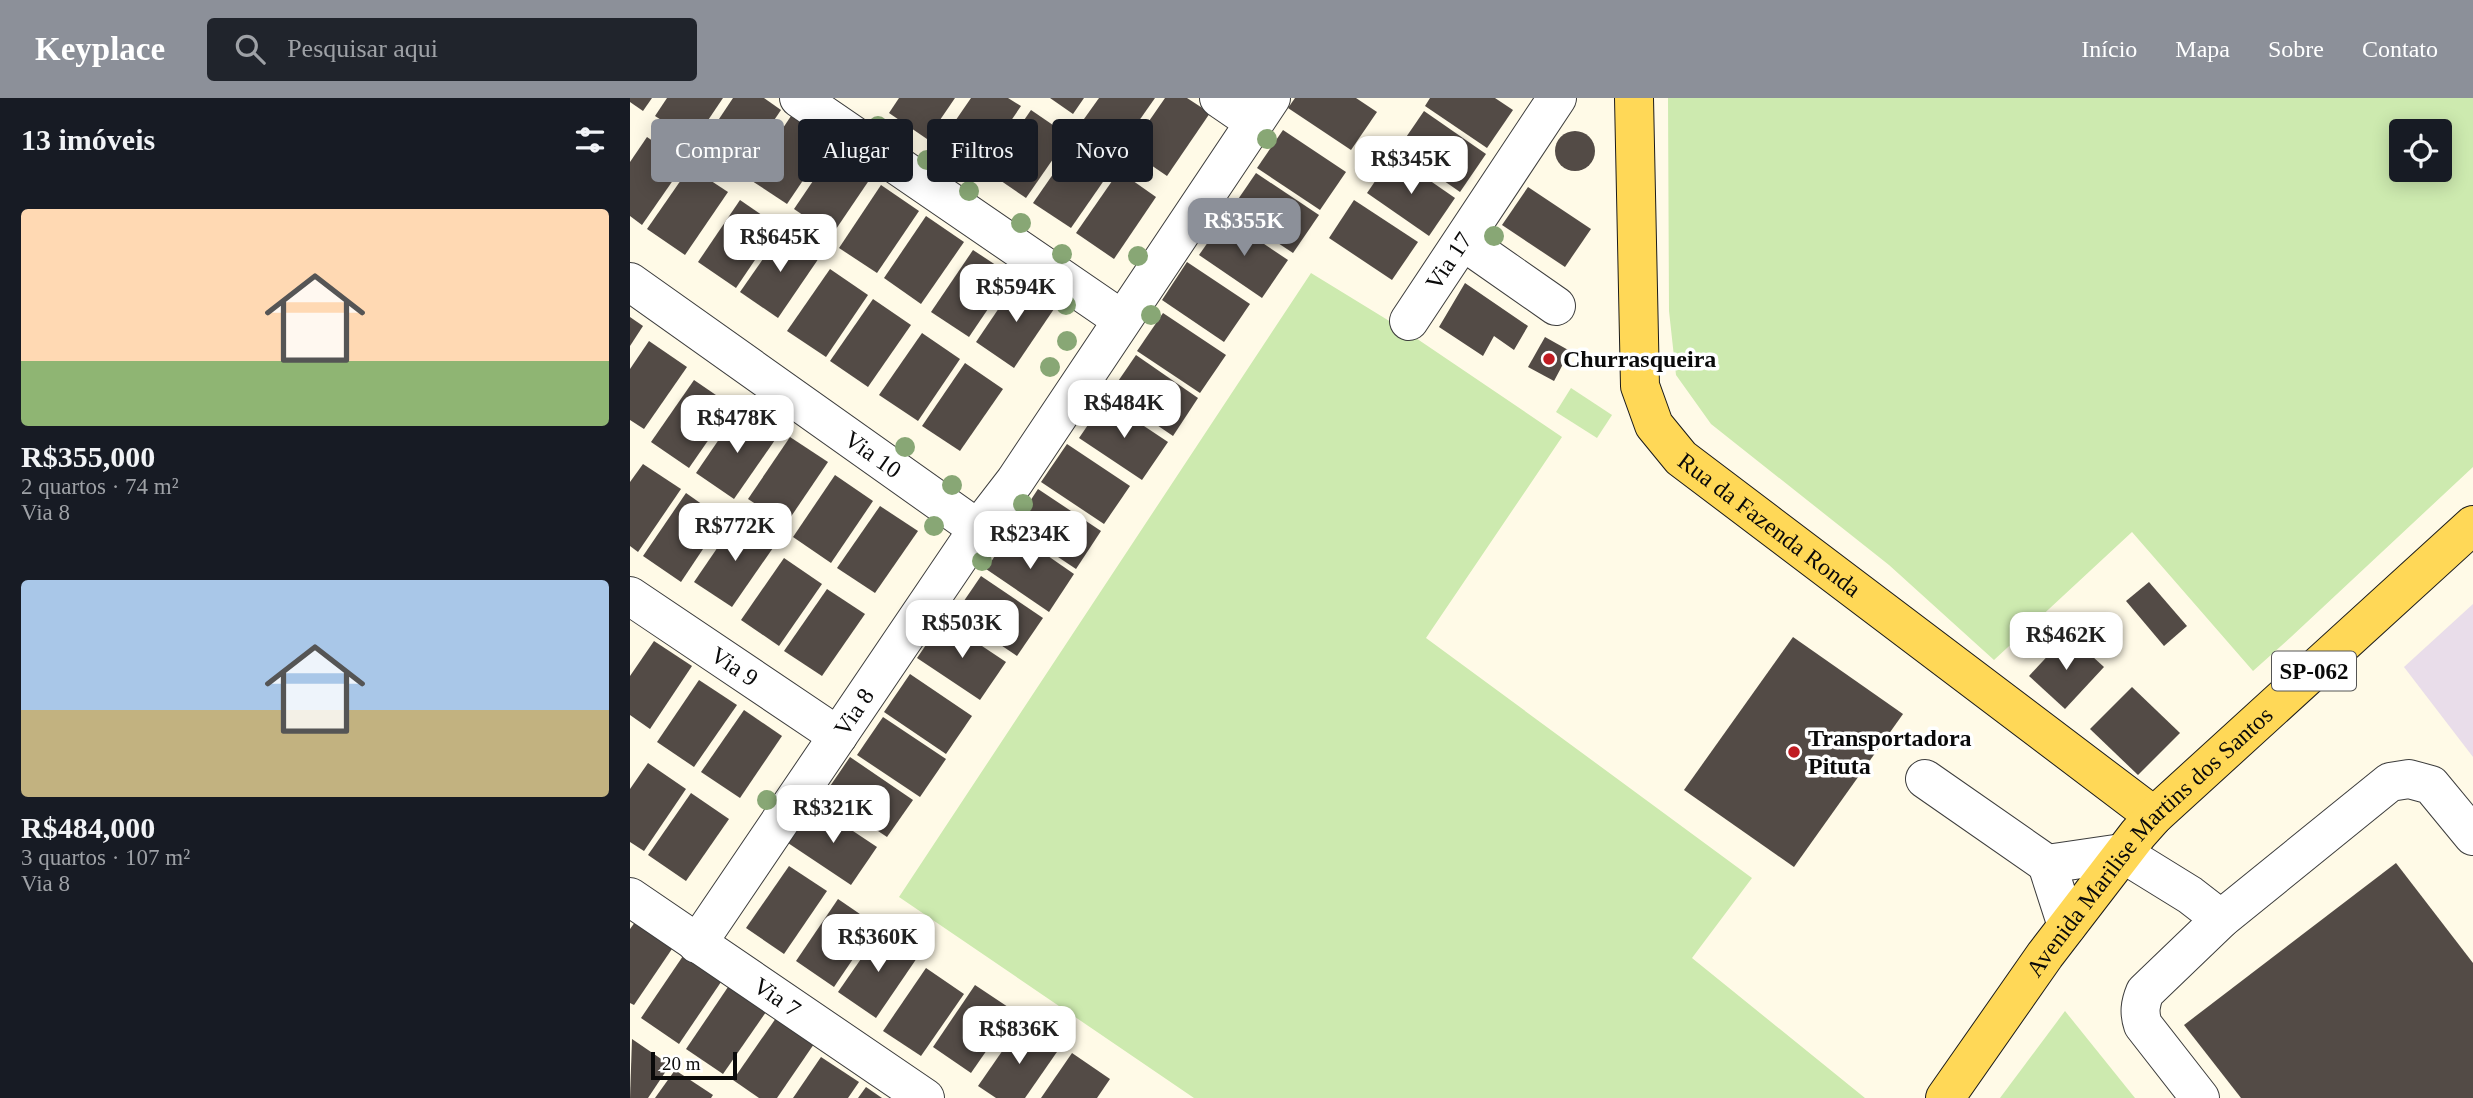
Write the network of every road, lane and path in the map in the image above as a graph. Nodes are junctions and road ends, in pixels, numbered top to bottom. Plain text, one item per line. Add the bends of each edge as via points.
1 (799, 98) edge
2 (1219, 98) edge
3 (1557, 98) edge
4 (1634, 98) edge
5 (1262, 110) edge
6 (1463, 241) junction
7 (630, 282) edge
8 (1556, 306) dead end
9 (1121, 319) junction
10 (1409, 321) dead end
11 (2473, 525) edge
12 (978, 529) junction
13 (630, 596) edge
14 (838, 736) junction
15 (1926, 779) dead end
16 (2154, 816) junction
17 (2473, 836) edge
18 (2122, 853) junction
19 (2047, 863) junction
20 (630, 897) edge
21 (2221, 919) junction
22 (2067, 926) junction
23 (697, 944) junction
24 (925, 1098) edge
25 (1945, 1098) edge
26 (2200, 1098) edge

1 - 9 street
2 - 5 street
3 - 6 street, Via 17
4 - 16 main road, Rua da Fazenda Ronda via 1640,386 1654,425 1681,458
5 - 9 street, Via 8
6 - 8 street
6 - 10 street, Via 17
7 - 12 street, Via 10
9 - 12 street, Via 8
11 - 16 main road, Avenida Marilise Martins dos Santos / SP-062
12 - 14 street, Via 8
13 - 14 street, Via 9
14 - 23 street, Via 8
15 - 19 street
16 - 18 main road, Avenida Marilise Martins dos Santos / SP-062
17 - 21 street via 2431,785 2409,779 2389,782
18 - 19 street
18 - 21 street
18 - 22 main road, Avenida Marilise Martins dos Santos / SP-062
19 - 22 street
20 - 23 street, Via 7
21 - 26 street via 2146,992 2141,1003 2143,1025
22 - 25 main road, Avenida Marilise Martins dos Santos / SP-062
23 - 24 street, Via 7

